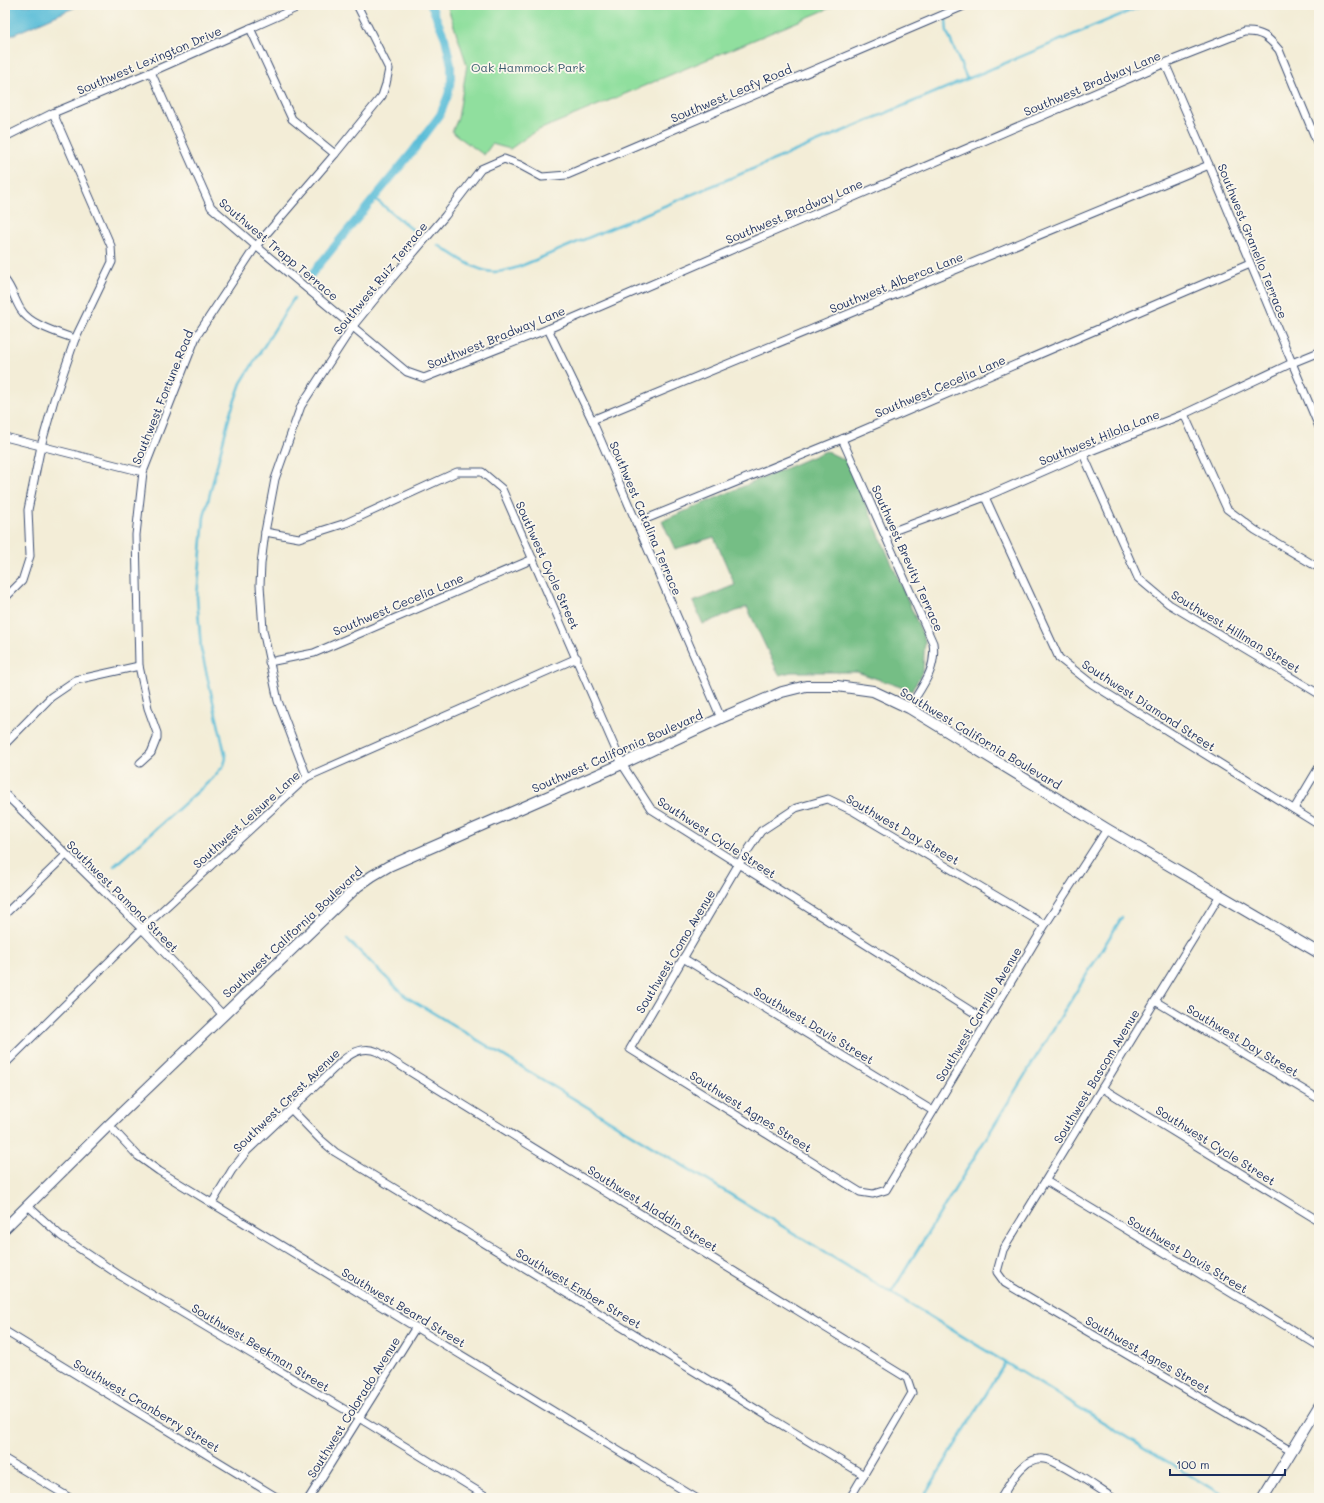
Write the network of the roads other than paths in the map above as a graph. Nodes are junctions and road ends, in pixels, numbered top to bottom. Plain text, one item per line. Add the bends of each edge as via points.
1 (302, 5) edge
2 (357, 5) edge
3 (966, 5) edge
4 (250, 28) junction
5 (1165, 63) junction
6 (151, 72) junction
7 (52, 112) junction
8 (5, 137) edge
9 (1319, 147) edge
10 (335, 154) junction
11 (504, 159) joint
12 (1209, 165) junction
13 (256, 246) junction
14 (1250, 264) junction
15 (5, 280) edge
16 (353, 326) junction
17 (548, 329) junction
18 (75, 339) junction
19 (1319, 352) edge
20 (1292, 364) junction
21 (1184, 414) junction
22 (592, 420) junction
23 (1319, 427) edge
24 (5, 437) edge
25 (842, 439) junction
26 (41, 446) junction
27 (1083, 454) junction
28 (143, 472) junction
29 (985, 497) junction
30 (636, 523) junction
31 (265, 532) junction
32 (885, 534) junction
33 (533, 559) junction
34 (1318, 565) edge
35 (5, 598) edge
36 (577, 658) junction
37 (269, 662) junction
38 (139, 666) junction
39 (1319, 694) edge
40 (909, 708) junction
41 (721, 718) junction
42 (5, 744) edge
43 (140, 763) dead end
44 (622, 764) junction
45 (1319, 767) edge
46 (307, 777) junction
47 (5, 794) edge
48 (1294, 809) junction
49 (1319, 825) edge
50 (1107, 829) junction
51 (66, 855) junction
52 (738, 865) junction
53 (1220, 895) junction
54 (5, 914) edge
55 (1045, 925) junction
56 (142, 929) junction
57 (1319, 952) edge
58 (683, 958) junction
59 (1155, 1001) junction
60 (223, 1015) junction
61 (987, 1021) junction
62 (630, 1049) joint
63 (373, 1050) joint
64 (5, 1064) edge
65 (1102, 1088) junction
66 (1319, 1099) edge
67 (291, 1109) junction
68 (933, 1111) junction
69 (109, 1125) junction
70 (1046, 1181) junction
71 (860, 1192) joint
72 (212, 1203) junction
73 (28, 1206) junction
74 (1319, 1221) edge
75 (5, 1228) edge
76 (997, 1272) joint
77 (416, 1327) junction
78 (5, 1331) edge
79 (1319, 1346) edge
80 (1319, 1406) edge
81 (359, 1418) junction
82 (1291, 1451) junction
83 (5, 1459) edge
84 (864, 1475) junction
85 (70, 1498) edge
86 (278, 1498) edge
87 (309, 1498) edge
88 (489, 1498) edge
89 (696, 1498) edge
90 (850, 1498) edge
91 (1001, 1498) edge
92 (1113, 1498) edge
93 (1264, 1498) edge

1 - 4 street, Southwest Lexington Drive
2 - 10 street, Southwest Fortune Road via 389,69 382,96
3 - 11 street, Southwest Leafy Road via 567,174 542,177
4 - 6 street, Southwest Lexington Drive
4 - 10 street via 292,119
5 - 9 street, Southwest Bradway Lane via 1244,32 1255,31 1268,37 1279,50
5 - 12 street, Southwest Granello Terrace
5 - 17 street, Southwest Bradway Lane
6 - 7 street, Southwest Lexington Drive
6 - 13 street, Southwest Trapp Terrace via 211,207
7 - 8 street, Southwest Lexington Drive
7 - 18 street via 111,246 112,262
10 - 13 street, Southwest Fortune Road
11 - 16 street, Southwest Ruiz Terrace via 481,169
12 - 14 street, Southwest Granello Terrace
12 - 22 street, Southwest Alberca Lane
13 - 16 street, Southwest Trapp Terrace
13 - 28 street, Southwest Fortune Road via 196,337
14 - 20 street, Southwest Granello Terrace
14 - 25 street, Southwest Cecelia Lane
15 - 18 street via 26,317
16 - 17 street, Southwest Bradway Lane via 407,372 424,378
16 - 31 street, Southwest Ruiz Terrace via 301,406 275,479
17 - 22 street, Southwest Catalina Terrace
18 - 26 street
19 - 20 street, Southwest Hilola Lane
20 - 21 street, Southwest Hilola Lane
20 - 23 street, Southwest Granello Terrace
21 - 27 street, Southwest Hilola Lane
21 - 34 street via 1228,509 1255,530
22 - 30 street, Southwest Catalina Terrace
24 - 26 street
25 - 30 street, Southwest Cecelia Lane
25 - 32 street, Southwest Brevity Terrace
26 - 28 street
26 - 35 street via 28,510 30,556 22,581
27 - 29 street, Southwest Hilola Lane
27 - 39 street, Southwest Hillman Street via 1138,578 1169,604
28 - 38 street, Southwest Fortune Road via 136,535
29 - 32 street, Southwest Hilola Lane
29 - 48 street, Southwest Diamond Street via 1059,658 1092,684
30 - 41 street, Southwest Catalina Terrace
31 - 33 street, Southwest Cycle Street via 299,538 346,523 457,472 482,472 502,490
31 - 37 street, Southwest Ruiz Terrace via 260,585 263,630
32 - 40 street, Southwest Brevity Terrace via 933,643 932,668
33 - 36 street, Southwest Cycle Street
33 - 37 street, Southwest Cecelia Lane via 314,652
36 - 44 street, Southwest Cycle Street
36 - 46 street, Southwest Leisure Lane
37 - 46 street, Southwest Ruiz Terrace via 278,702
38 - 42 street via 76,680 51,697
38 - 43 street, Southwest Fortune Road via 157,738 151,753
40 - 41 street, Southwest California Boulevard via 873,690 806,686 782,692
40 - 50 street, Southwest California Boulevard
41 - 44 street, Southwest California Boulevard
44 - 52 street, Southwest Cycle Street via 650,808
44 - 60 street, Southwest California Boulevard via 389,866 372,876 358,886
45 - 48 street
46 - 56 street, Southwest Leisure Lane
47 - 51 street, Southwest Pamona Street
48 - 49 street, Southwest Diamond Street
50 - 53 street, Southwest California Boulevard
50 - 55 street, Southwest Carrillo Avenue
51 - 54 street
51 - 56 street, Southwest Pamona Street
52 - 55 street, Southwest Day Street via 761,831 796,808 828,799
52 - 58 street, Southwest Como Avenue
52 - 61 street, Southwest Cycle Street
53 - 57 street, Southwest California Boulevard
53 - 59 street, Southwest Bascom Avenue
55 - 61 street, Southwest Carrillo Avenue
56 - 60 street, Southwest Pamona Street
56 - 64 street, Southwest Leisure Lane
58 - 62 street, Southwest Como Avenue
58 - 68 street, Southwest Davis Street
59 - 65 street, Southwest Bascom Avenue
59 - 66 street, Southwest Day Street
60 - 69 street, Southwest California Boulevard
61 - 68 street, Southwest Carrillo Avenue
62 - 71 street, Southwest Agnes Street
63 - 67 street, Southwest Crest Avenue via 352,1053
63 - 84 street, Southwest Aladdin Street via 385,1055 907,1378 912,1393
65 - 70 street, Southwest Bascom Avenue
65 - 74 street, Southwest Cycle Street
67 - 72 street, Southwest Crest Avenue via 240,1159
67 - 84 street, Southwest Ember Street via 336,1152
68 - 71 street, Southwest Carrillo Avenue via 886,1190 873,1194
69 - 72 street, Southwest Beard Street via 147,1163
69 - 73 street, Southwest California Boulevard
70 - 76 street, Southwest Bascom Avenue via 1003,1250
70 - 79 street, Southwest Davis Street
72 - 77 street, Southwest Beard Street
73 - 75 street, Southwest California Boulevard
73 - 81 street, Southwest Beekman Street via 61,1236 119,1275
76 - 82 street, Southwest Agnes Street via 1005,1283
77 - 81 street, Southwest Colorado Avenue
77 - 89 street, Southwest Beard Street
78 - 86 street, Southwest Cranberry Street
80 - 82 street
81 - 87 street, Southwest Colorado Avenue
81 - 88 street, Southwest Beekman Street
82 - 93 street
83 - 85 street
84 - 90 street
91 - 92 street via 1018,1471 1029,1462 1044,1459 1058,1464

